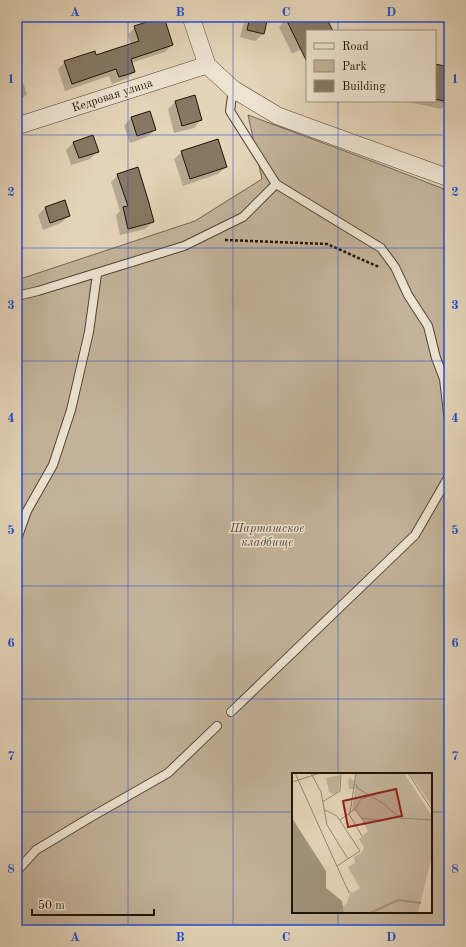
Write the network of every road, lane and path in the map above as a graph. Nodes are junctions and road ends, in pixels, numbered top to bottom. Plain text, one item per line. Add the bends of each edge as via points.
1 (191, 17) edge
2 (207, 64) junction
3 (233, 89) junction
4 (17, 126) edge
5 (449, 178) edge
6 (276, 184) junction
7 (199, 239) junction
8 (97, 274) junction
9 (398, 275) junction
10 (17, 296) edge
11 (449, 422) edge
12 (449, 476) edge
13 (17, 539) edge
14 (231, 712) dead end
15 (218, 726) dead end
16 (17, 871) edge

1 - 2 street
2 - 3 street
2 - 4 street, Кедровая улица
3 - 5 street via 278,116
3 - 6 lane via 230,111
6 - 7 lane via 244,216
6 - 9 lane via 381,248
7 - 8 lane
7 - 9 path via 327,244
8 - 10 lane
8 - 13 lane via 89,332 71,410 53,465 27,511
9 - 11 lane via 428,326 444,379
12 - 14 lane via 415,535
15 - 16 lane via 168,773 36,850

